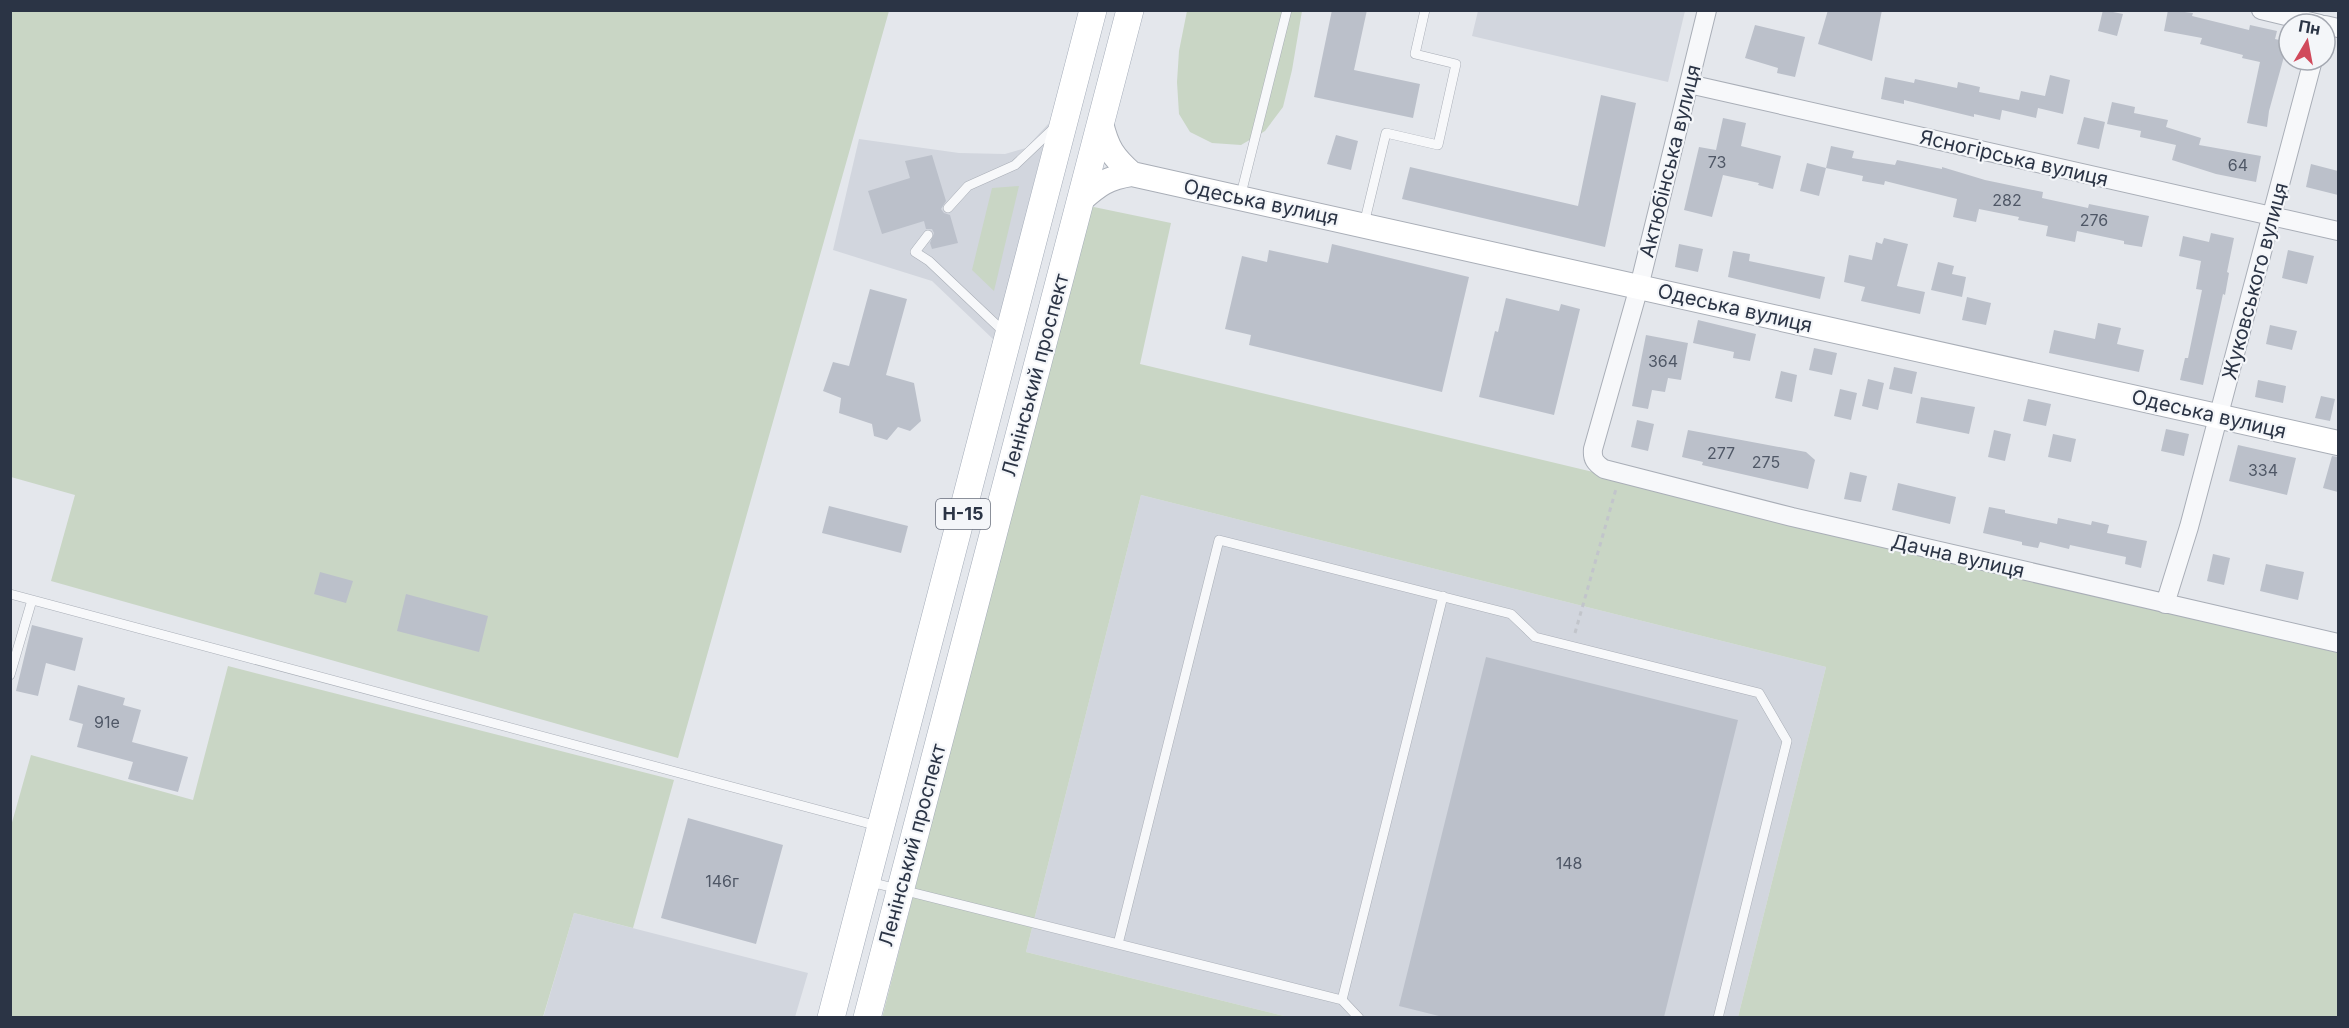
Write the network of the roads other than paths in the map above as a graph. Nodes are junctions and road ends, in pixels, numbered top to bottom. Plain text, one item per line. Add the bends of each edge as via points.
1 (1093, 10) edge
2 (1130, 10) edge
3 (1287, 10) edge
4 (1425, 10) edge
5 (1707, 10) edge
6 (2260, 10) edge
7 (2277, 14) edge
8 (2310, 72) edge
9 (1689, 84) junction
10 (1066, 116) junction
11 (1101, 123) junction
12 (1132, 174) junction
13 (1240, 198) junction
14 (1081, 200) junction
15 (948, 208) dead end
16 (2272, 216) junction
17 (1364, 224) junction
18 (2338, 231) edge
19 (928, 235) dead end
20 (1639, 287) junction
21 (1009, 336) junction
22 (2219, 416) junction
23 (2338, 443) edge
24 (1593, 449) joint
25 (10, 594) edge
26 (1443, 596) junction
27 (32, 600) junction
28 (2165, 604) junction
29 (2338, 643) edge
30 (10, 675) edge
31 (881, 827) junction
32 (867, 881) junction
33 (900, 889) junction
34 (1118, 944) junction
35 (1342, 1000) junction
36 (831, 1017) edge
37 (867, 1017) edge
38 (1359, 1017) edge
39 (1718, 1017) edge

1 - 10 main road, Ленінський проспект / Н-15
2 - 11 main road, Ленінський проспект / Н-15
3 - 13 lane
4 - 17 lane via 1415,54 1456,63 1438,145 1386,133
5 - 9 street, Актюбінська вулиця
6 - 7 street
8 - 16 street, Жуковського вулиця
9 - 16 street, Ясногірська вулиця
9 - 20 street, Актюбінська вулиця
10 - 15 lane via 1015,165 968,186
10 - 21 main road, Ленінський проспект / Н-15
11 - 12 street via 1106,145
11 - 14 main road, Ленінський проспект / Н-15
12 - 13 street, Одеська вулиця
12 - 14 street, Одеська вулиця via 1100,183
13 - 17 street, Одеська вулиця
14 - 33 main road, Ленінський проспект / Н-15
16 - 18 street, Ясногірська вулиця
16 - 22 street, Жуковського вулиця
17 - 20 street, Одеська вулиця
19 - 21 lane via 915,252
20 - 22 street, Одеська вулиця
20 - 24 street, Актюбінська вулиця
21 - 31 main road, Ленінський проспект / Н-15
22 - 23 street, Одеська вулиця
22 - 28 street, Жуковського вулиця
24 - 28 street, Дачна вулиця via 1592,458 1597,465 1621,473
25 - 27 lane
26 - 34 lane via 1219,540
26 - 35 lane
26 - 39 lane via 1511,614 1535,638 1759,693 1787,741
27 - 30 lane
27 - 31 lane
28 - 29 street, Дачна вулиця
31 - 32 main road, Ленінський проспект / Н-15
32 - 33 lane
32 - 36 main road, Ленінський проспект / Н-15
33 - 34 lane
33 - 37 main road, Ленінський проспект / Н-15
34 - 35 lane
35 - 38 lane

